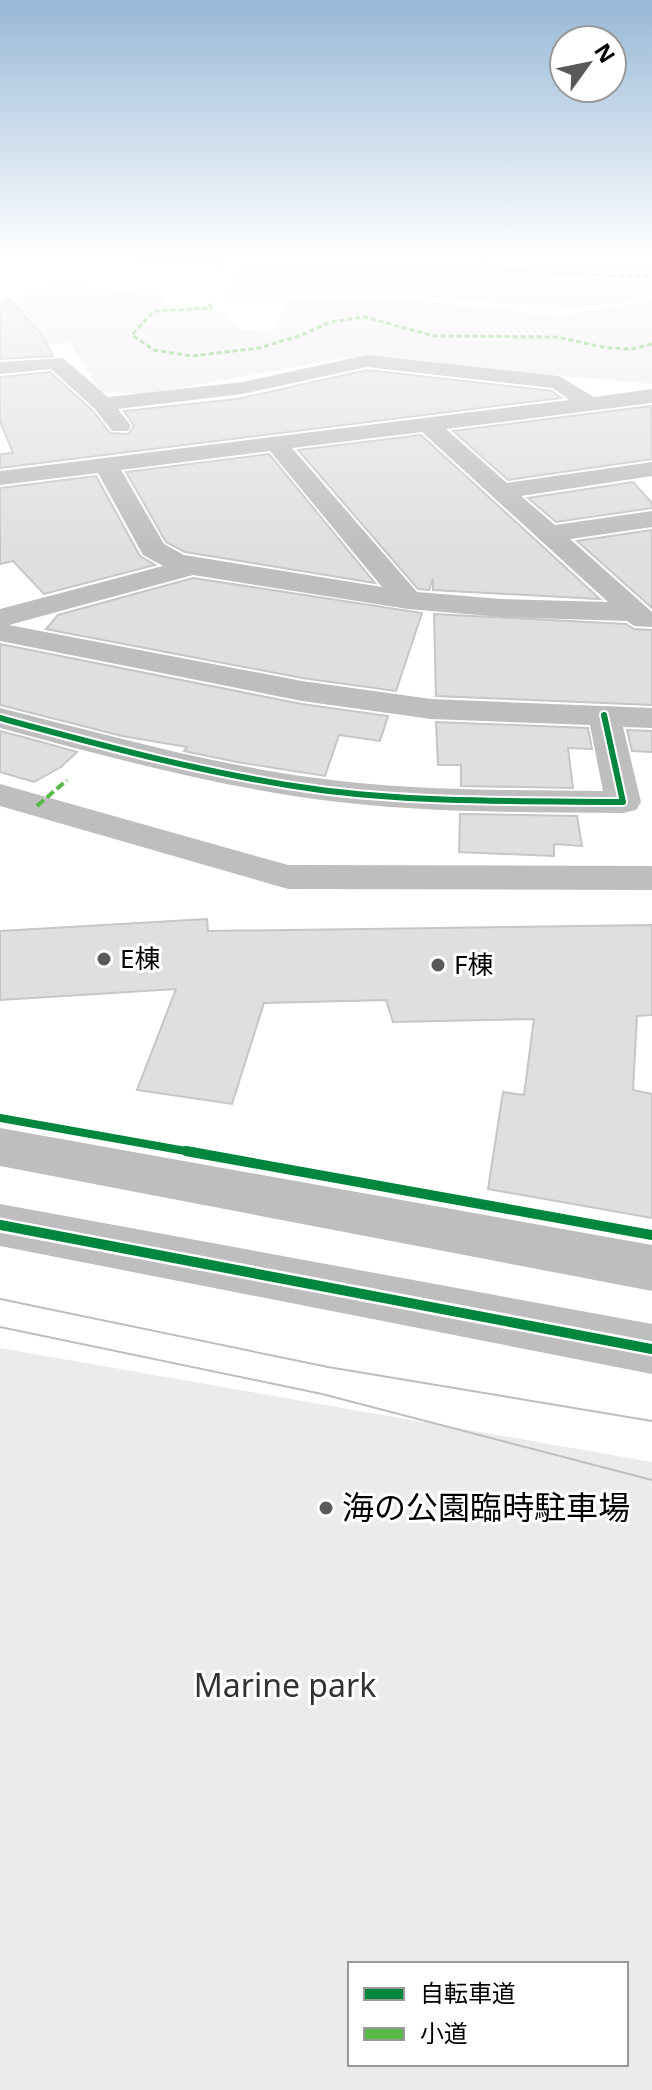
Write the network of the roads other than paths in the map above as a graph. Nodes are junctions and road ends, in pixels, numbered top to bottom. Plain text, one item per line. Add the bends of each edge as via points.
1 (0, 368) edge
2 (652, 396) edge
3 (103, 404) junction
4 (590, 404) junction
5 (428, 425) junction
6 (276, 444) junction
7 (137, 460) junction
8 (106, 465) junction
9 (652, 469) edge
10 (0, 478) edge
11 (501, 491) junction
12 (652, 519) edge
13 (549, 534) junction
14 (193, 567) junction
15 (408, 600) junction
16 (0, 618) edge
17 (644, 620) edge
18 (0, 632) edge
19 (604, 715) junction
20 (0, 718) edge
21 (652, 718) edge
22 (67, 780) dead end
23 (0, 795) edge
24 (37, 806) junction
25 (652, 878) edge
26 (0, 1147) edge
27 (0, 1225) edge
28 (652, 1268) edge
29 (652, 1349) edge

1 - 3 street via 56,362
2 - 4 street
3 - 4 street via 242,388 367,361 559,382
3 - 7 street
4 - 5 street
5 - 6 street
5 - 11 street
6 - 7 street
6 - 15 street
7 - 8 street
8 - 10 street
8 - 14 street via 153,549
9 - 11 street
11 - 13 street
12 - 13 street
13 - 17 street
14 - 15 street
14 - 16 street
15 - 17 street
18 - 19 street via 302,691 431,709
19 - 20 street via 623,802 457,800 292,785 103,746
19 - 21 street
22 - 24 street
23 - 24 street
24 - 25 street via 288,877
26 - 28 street
27 - 29 street

